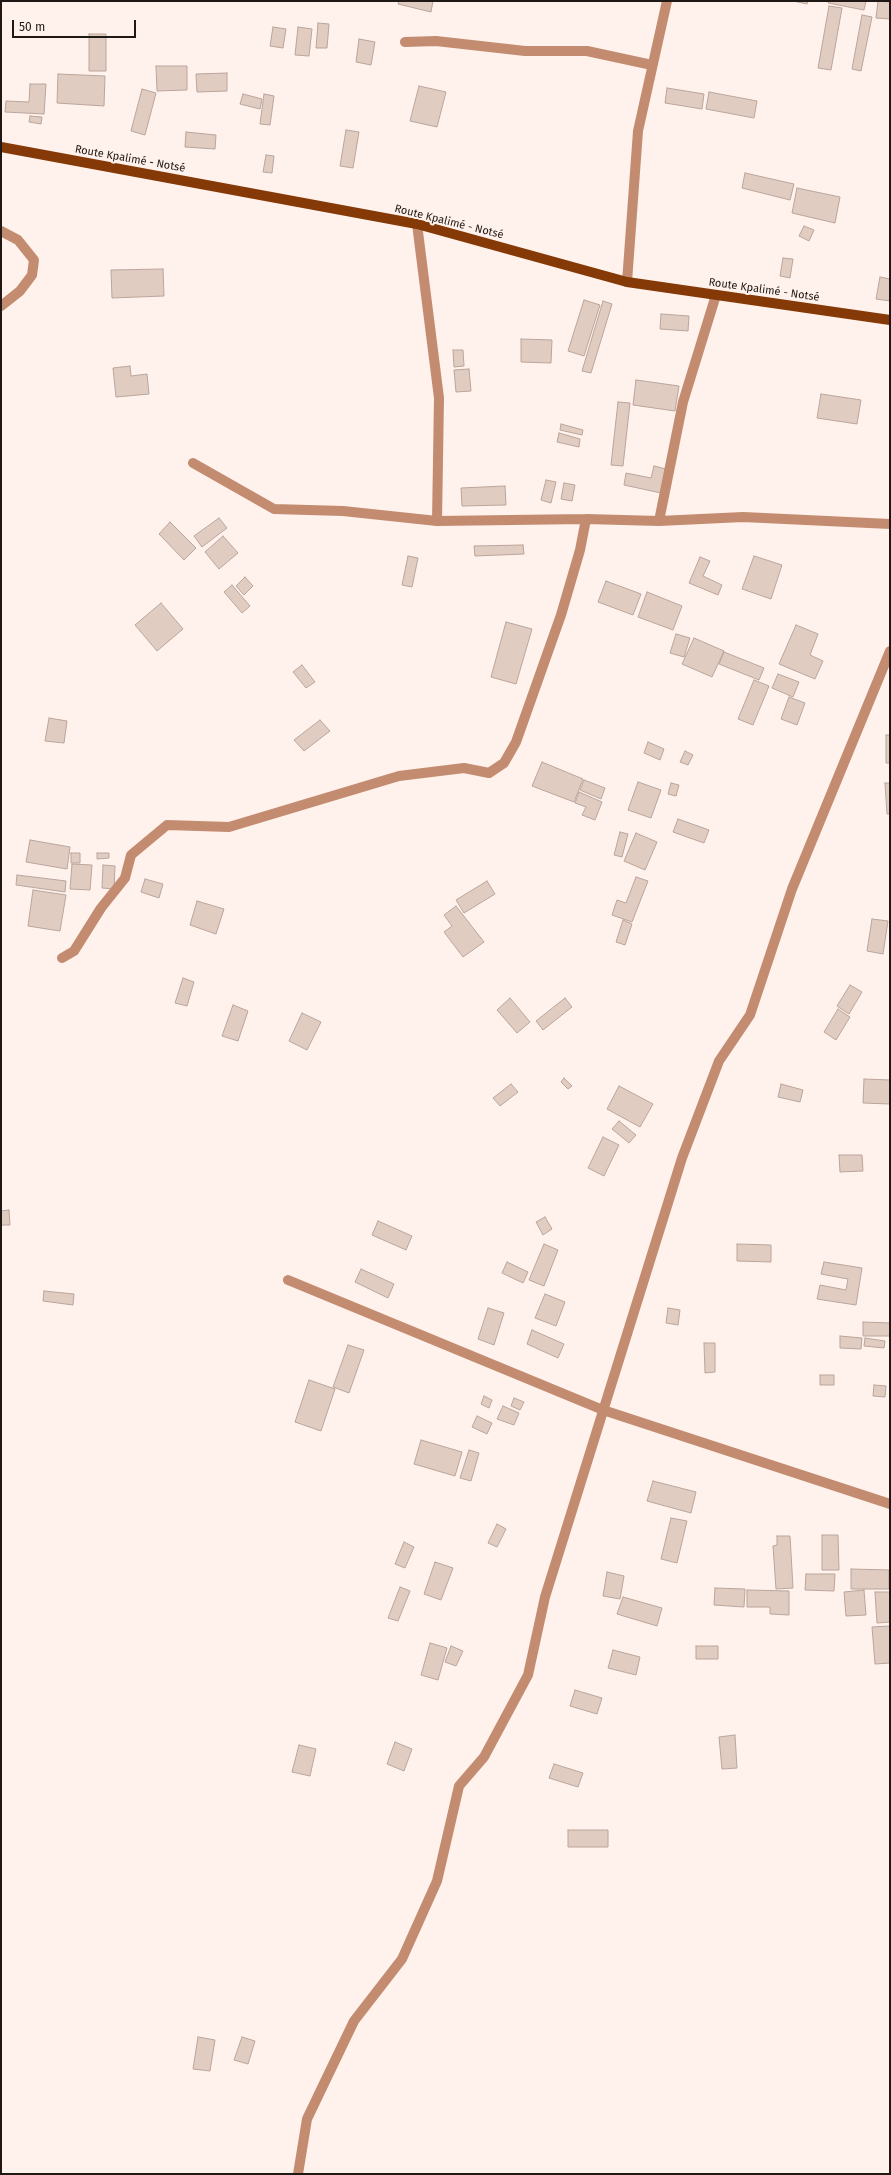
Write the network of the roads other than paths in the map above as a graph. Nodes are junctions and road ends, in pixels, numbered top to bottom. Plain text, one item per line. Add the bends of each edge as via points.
1 (667, 1) edge
2 (405, 42) dead end
3 (652, 66) junction
4 (1, 148) edge
5 (416, 224) junction
6 (1, 231) edge
7 (627, 282) junction
8 (716, 295) junction
9 (1, 306) edge
10 (890, 320) edge
11 (193, 463) dead end
12 (586, 519) junction
13 (437, 521) junction
14 (659, 521) junction
15 (890, 524) edge
16 (890, 650) edge
17 (62, 958) dead end
18 (288, 1280) dead end
19 (603, 1410) junction
20 (890, 1504) edge
21 (298, 2174) edge

1 - 3 street
2 - 3 street via 436,41 525,51 587,51
3 - 7 street via 638,131
4 - 5 main road, Route Kpalimé - Notsé
5 - 7 main road, Route Kpalimé - Notsé
5 - 13 street via 439,398
6 - 9 street via 18,240 34,260 32,275 20,291
7 - 8 main road, Route Kpalimé - Notsé
8 - 10 main road, Route Kpalimé - Notsé
8 - 14 street via 683,402
11 - 13 street via 274,509 343,511
12 - 13 street
12 - 14 street
12 - 17 street via 561,616 516,742 504,763 489,773 464,768 399,776 229,827 166,825 131,855 125,878 101,908 74,951
14 - 15 street via 743,517
16 - 19 street via 792,889 750,1015 719,1061 682,1158
18 - 19 street
19 - 20 street
19 - 21 street via 545,1596 528,1675 484,1757 459,1786 436,1881 402,1959 354,2022 307,2119

